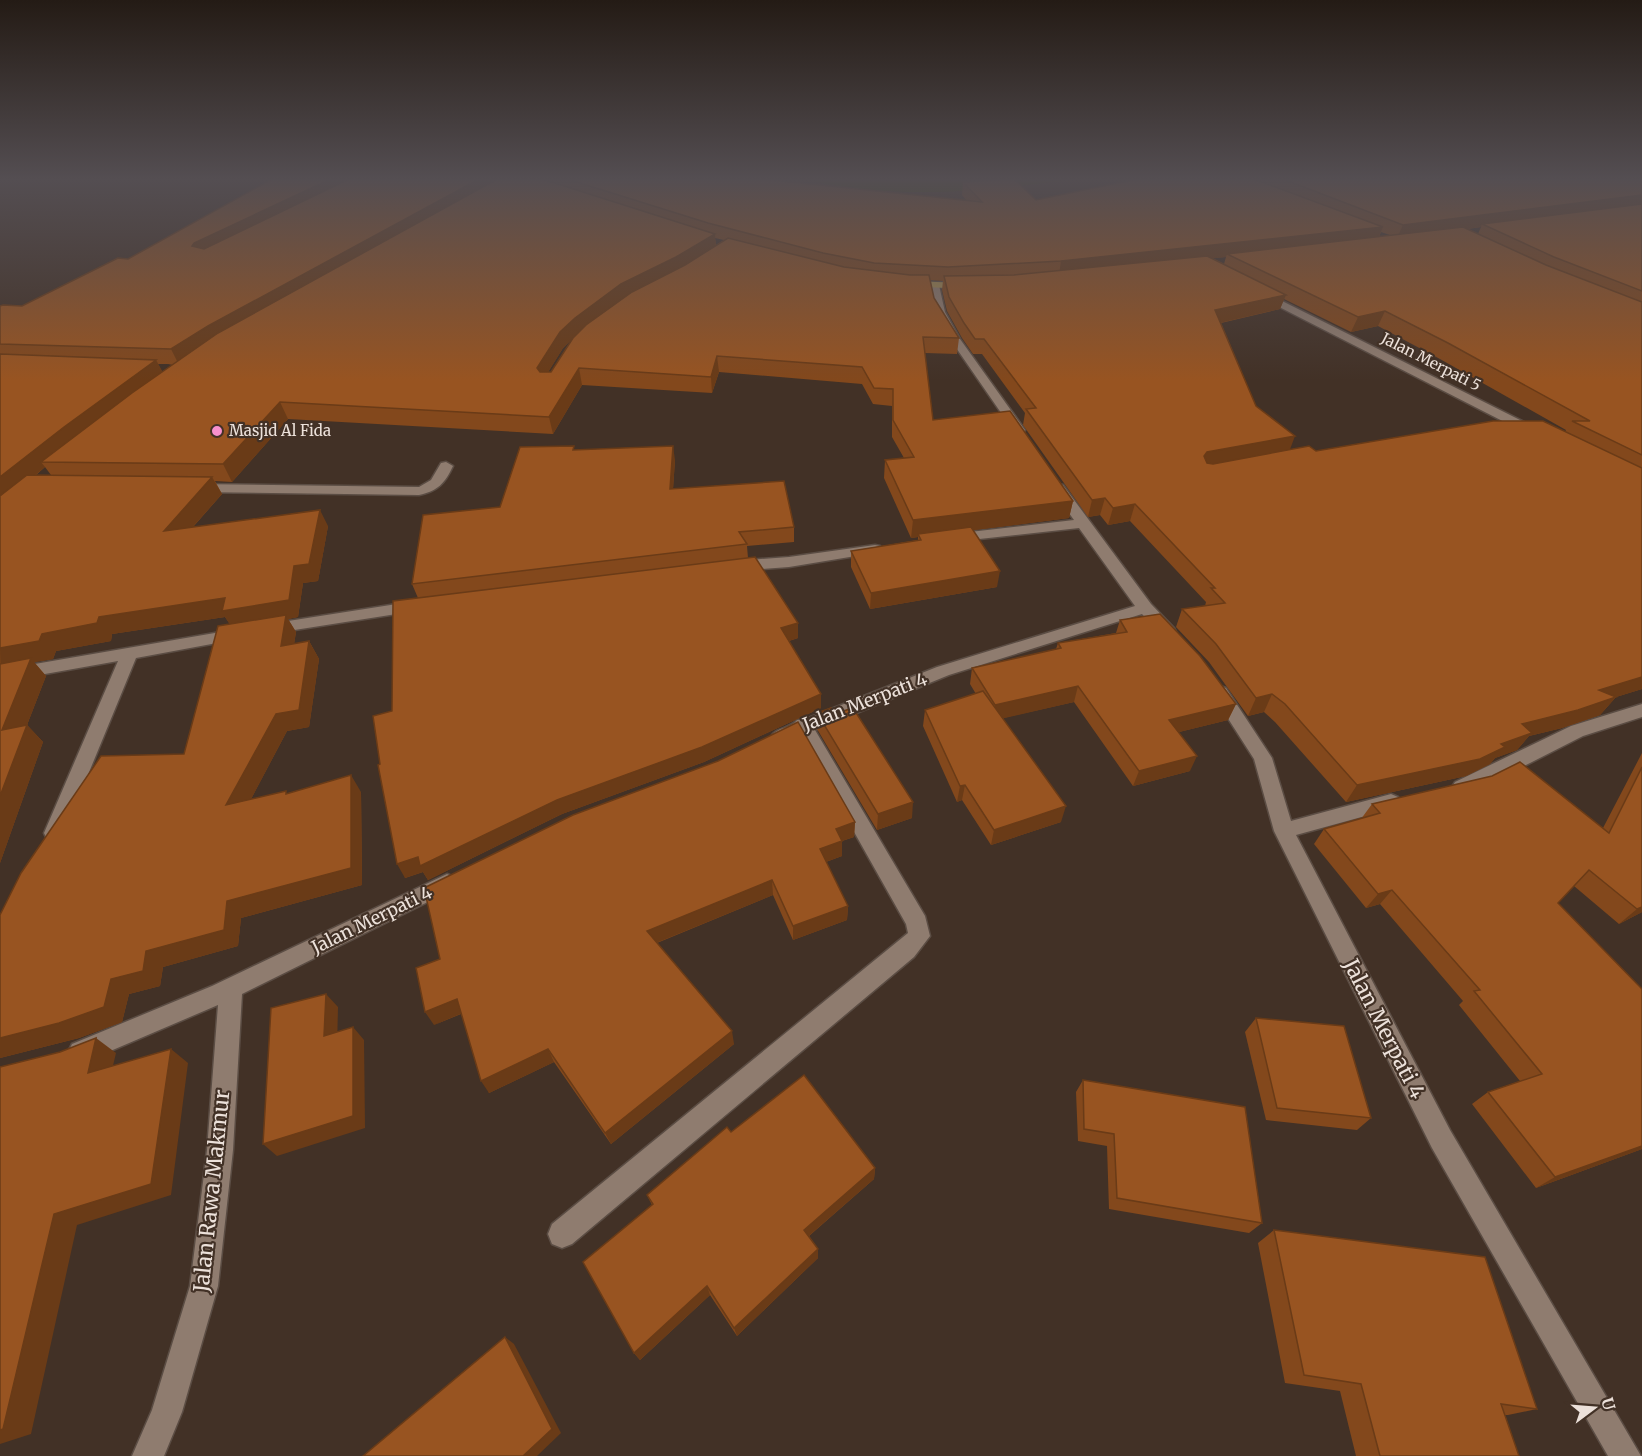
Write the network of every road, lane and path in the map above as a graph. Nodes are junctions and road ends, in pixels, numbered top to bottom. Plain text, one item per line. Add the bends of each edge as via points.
1 (900, 283) edge
2 (934, 285) junction
3 (983, 286) edge
4 (1246, 286) edge
5 (1522, 426) junction
6 (1500, 429) edge
7 (1542, 436) edge
8 (1030, 446) edge
9 (446, 466) dead end
10 (1049, 475) edge
11 (184, 488) edge
12 (1082, 523) junction
13 (934, 540) edge
14 (890, 547) edge
15 (720, 568) edge
16 (430, 604) edge
17 (1145, 608) junction
18 (1185, 650) edge
19 (130, 651) junction
20 (1207, 675) edge
21 (0, 676) edge
22 (1642, 710) edge
23 (803, 725) junction
24 (762, 745) edge
25 (1438, 792) edge
26 (1405, 799) edge
27 (1284, 831) junction
28 (44, 853) edge
29 (464, 875) edge
30 (231, 989) junction
31 (57, 1058) edge
32 (562, 1234) dead end
33 (148, 1456) edge
34 (1624, 1456) edge

1 - 2 main road
2 - 3 main road
2 - 8 street via 940,312 955,339
4 - 5 street, Jalan Merpati 5
5 - 6 street
5 - 7 street, Jalan Merpati 5
9 - 11 street via 438,484 419,491
10 - 12 street
12 - 13 street
12 - 17 street
14 - 15 street
16 - 19 street
17 - 18 street
17 - 23 street, Jalan Merpati 4 via 943,671
19 - 21 street
19 - 28 street
20 - 27 street, Jalan Merpati 4 via 1263,758
22 - 25 street via 1577,731 1472,784
23 - 24 street, Jalan Merpati 4
23 - 32 street via 917,923 919,936
26 - 27 street
27 - 34 street, Jalan Merpati 4 via 1441,1138
29 - 30 street, Jalan Merpati 4
30 - 31 street, Jalan Merpati 4 via 149,1026
30 - 33 street, Jalan Rawa Makmur via 220,1150 204,1286 167,1412

